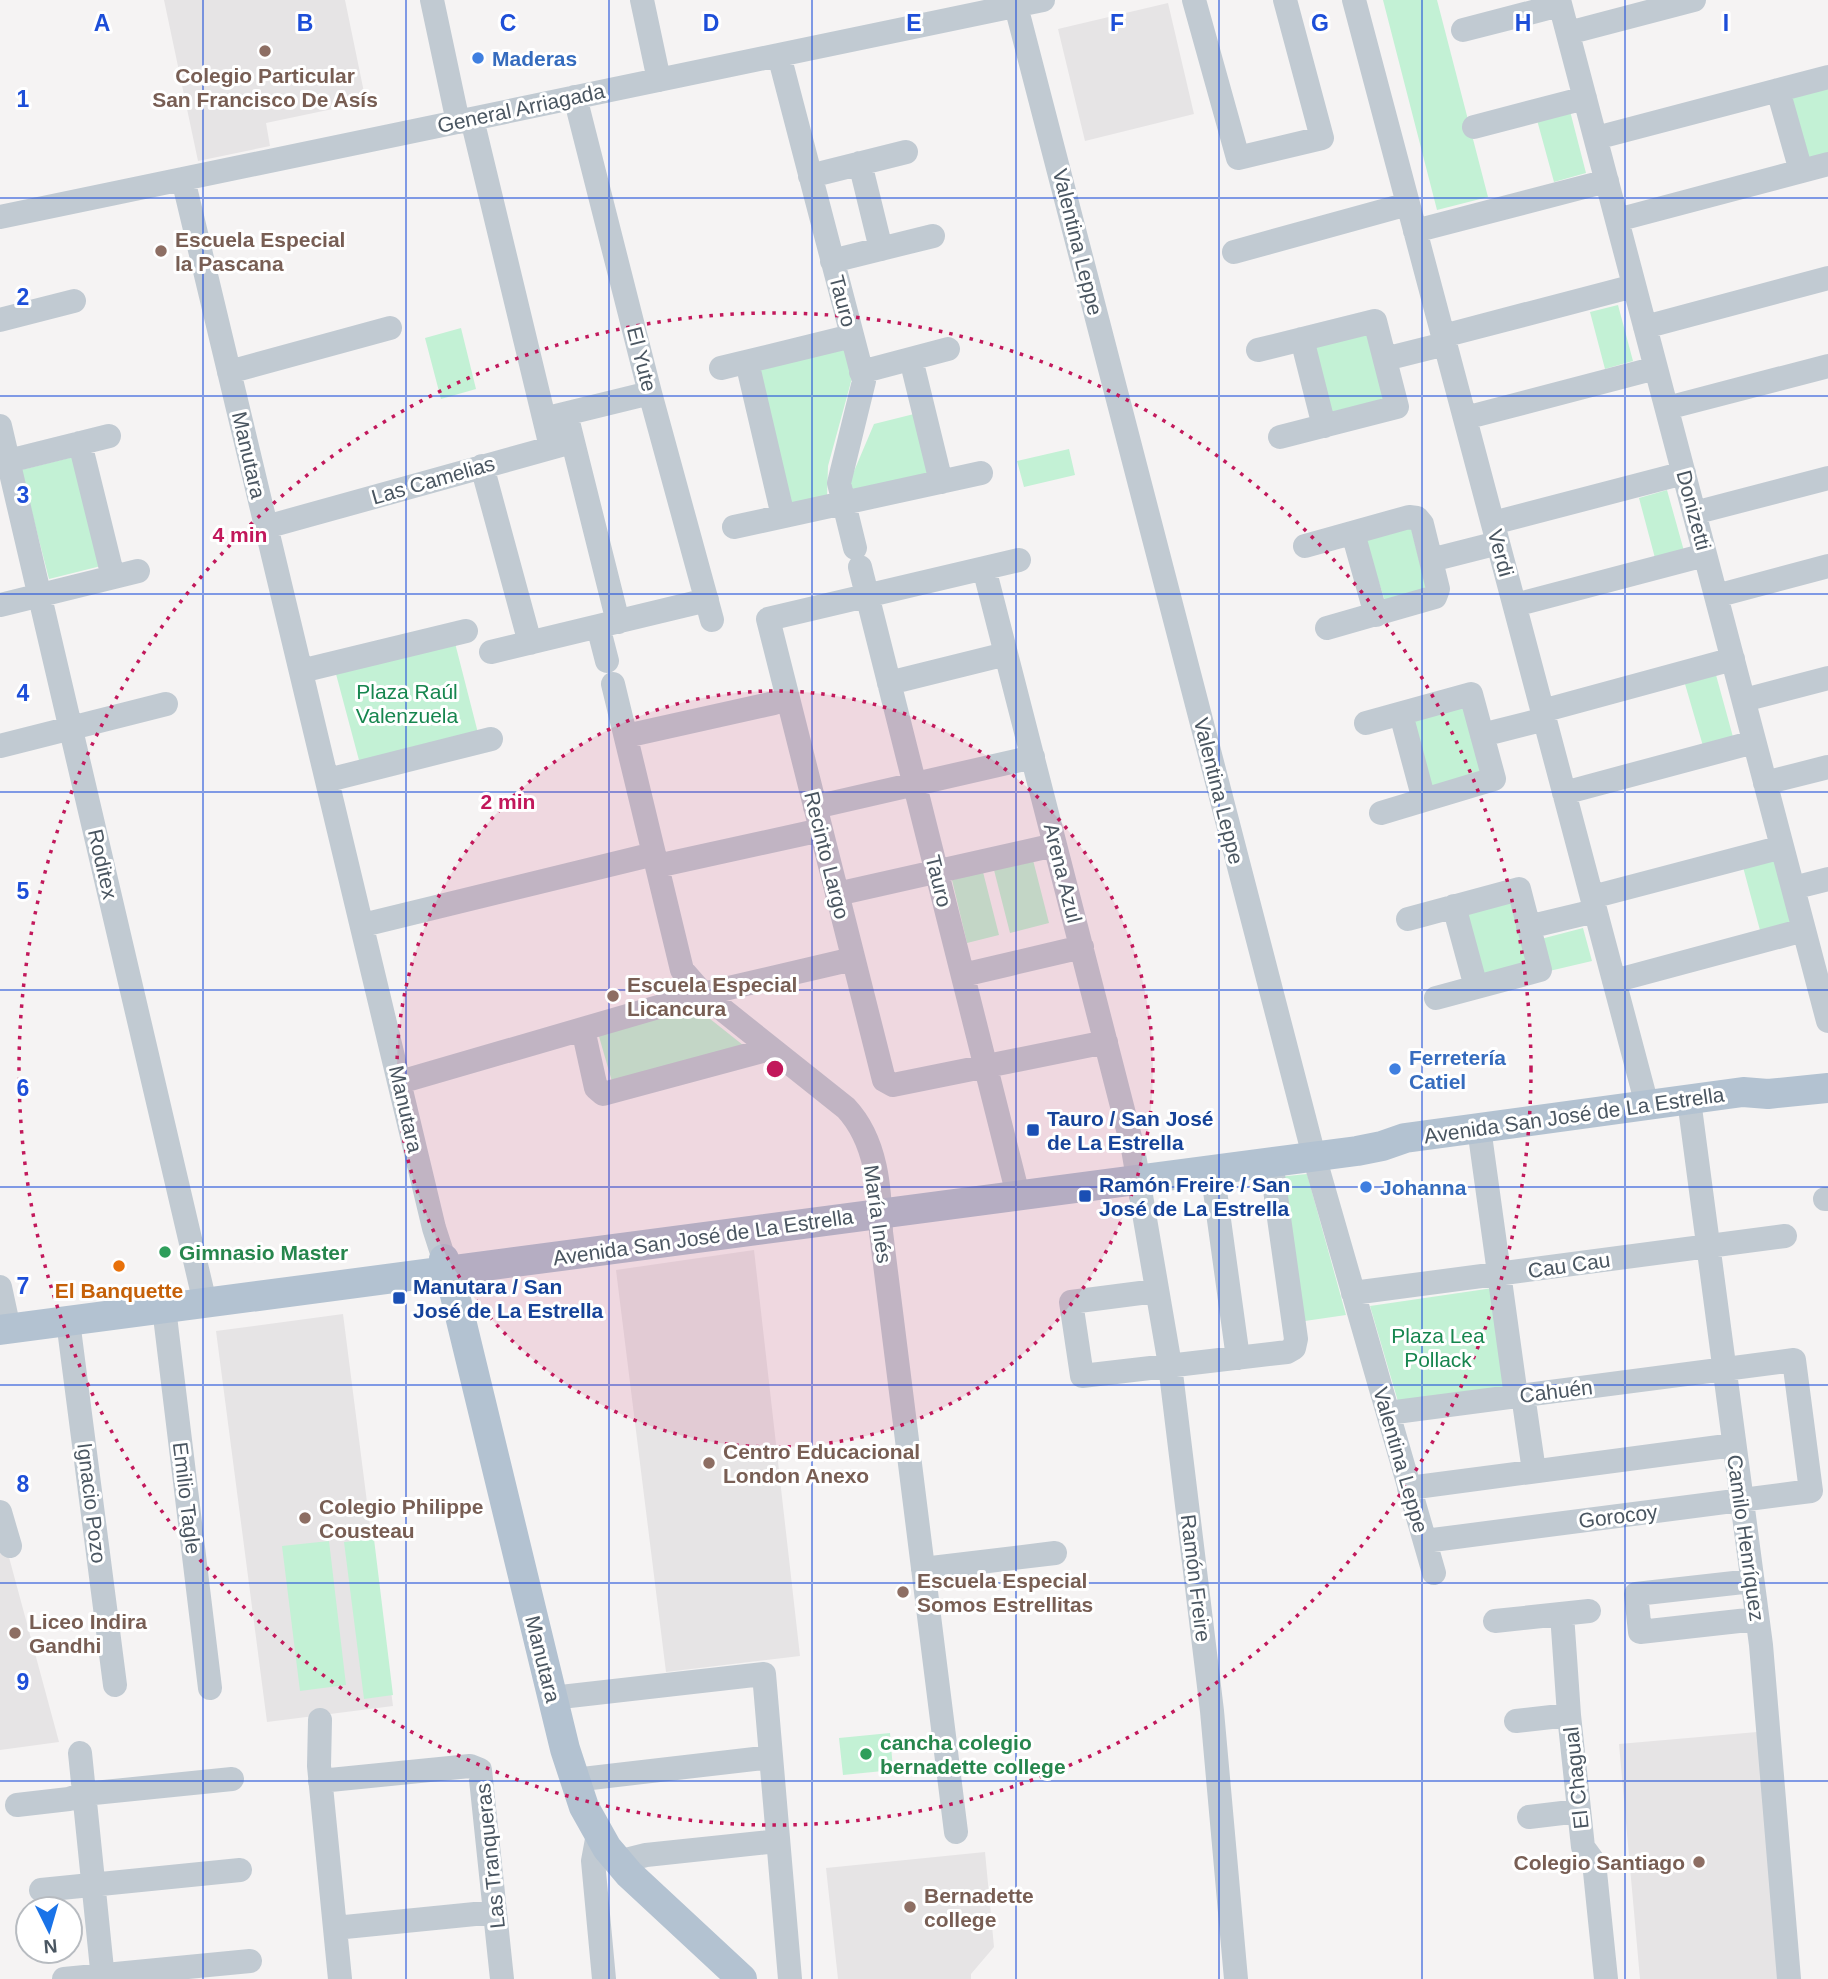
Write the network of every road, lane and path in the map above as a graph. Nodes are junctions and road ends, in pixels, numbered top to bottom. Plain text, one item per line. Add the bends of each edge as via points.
1 (432, 0) edge
2 (642, 0) edge
3 (1043, 0) edge
4 (1194, 0) edge
5 (1284, 0) edge
6 (1354, 0) edge
7 (1694, 0) edge
8 (1560, 2) edge
9 (1658, 4) edge
10 (1016, 6) junction
11 (1463, 30) dead end
12 (1568, 33) junction
13 (779, 55) junction
14 (1828, 77) edge
15 (659, 80) junction
16 (1778, 90) junction
17 (575, 97) junction
18 (1585, 98) junction
19 (465, 120) junction
20 (1474, 127) dead end
21 (1596, 138) junction
22 (906, 152) dead end
23 (860, 163) junction
24 (1828, 164) edge
25 (1801, 172) junction
26 (810, 176) junction
27 (183, 179) junction
28 (1607, 181) junction
29 (1408, 204) junction
30 (0, 217) edge
31 (1617, 220) junction
32 (1415, 231) junction
33 (933, 236) dead end
34 (881, 249) junction
35 (1234, 252) dead end
36 (832, 261) junction
37 (1828, 278) edge
38 (1634, 286) junction
39 (74, 301) dead end
40 (0, 320) edge
41 (1645, 327) junction
42 (390, 328) dead end
43 (852, 336) junction
44 (1301, 339) junction
45 (1444, 340) junction
46 (948, 349) dead end
47 (1258, 350) dead end
48 (911, 359) junction
49 (1385, 359) junction
50 (747, 362) junction
51 (1828, 366) edge
52 (720, 368) dead end
53 (1656, 368) junction
54 (229, 372) junction
55 (861, 372) junction
56 (650, 393) junction
57 (1667, 408) junction
58 (555, 417) junction
59 (1465, 418) junction
60 (0, 426) edge
61 (1324, 426) junction
62 (109, 436) dead end
63 (1280, 437) dead end
64 (80, 443) junction
65 (562, 444) junction
66 (4, 462) edge
67 (482, 466) junction
68 (981, 473) dead end
69 (1684, 473) junction
70 (1828, 478) edge
71 (941, 482) junction
72 (844, 503) junction
73 (1694, 513) junction
74 (783, 516) junction
75 (266, 527) junction
76 (734, 527) dead end
77 (1353, 533) junction
78 (1495, 533) junction
79 (1305, 546) dead end
80 (1705, 555) junction
81 (1019, 560) dead end
82 (1431, 560) junction
83 (1828, 566) edge
84 (984, 568) junction
85 (138, 571) dead end
86 (113, 578) junction
87 (40, 595) junction
88 (867, 595) junction
89 (1716, 596) junction
90 (0, 605) edge
91 (1515, 606) junction
92 (1376, 615) junction
93 (608, 624) junction
94 (1326, 628) dead end
95 (466, 631) dead end
96 (530, 643) junction
97 (491, 652) dead end
98 (1006, 654) junction
99 (1733, 660) junction
100 (301, 671) junction
101 (1828, 678) edge
102 (890, 683) junction
103 (1744, 700) junction
104 (166, 704) dead end
105 (774, 704) dead end
106 (1401, 713) junction
107 (1543, 715) junction
108 (1366, 723) dead end
109 (71, 728) junction
110 (1482, 735) junction
111 (626, 736) junction
112 (491, 740) dead end
113 (1754, 742) junction
114 (0, 746) edge
115 (1033, 757) junction
116 (1828, 767) edge
117 (328, 780) junction
118 (1765, 783) junction
119 (915, 784) junction
120 (1564, 793) junction
121 (1424, 800) junction
122 (1381, 813) dead end
123 (818, 819) junction
124 (1055, 845) junction
125 (1782, 847) junction
126 (656, 860) junction
127 (937, 871) junction
128 (1828, 879) edge
129 (1793, 888) junction
130 (837, 894) junction
131 (1594, 904) junction
132 (1454, 906) junction
133 (1408, 919) dead end
134 (363, 925) junction
135 (1528, 927) junction
136 (1804, 930) junction
137 (1082, 947) junction
138 (853, 960) junction
139 (1821, 967) edge
140 (963, 975) junction
141 (1614, 981) junction
142 (1476, 987) junction
143 (703, 994) junction
144 (1436, 998) dead end
145 (1828, 1021) edge
146 (583, 1029) junction
147 (1106, 1042) junction
148 (770, 1049) junction
149 (986, 1066) junction
150 (1828, 1071) edge
151 (400, 1082) junction
152 (1828, 1088) edge
153 (1743, 1092) junction
154 (1689, 1100) junction
155 (1647, 1105) junction
156 (1479, 1128) junction
157 (1312, 1150) junction
158 (1271, 1161) junction
159 (1212, 1169) junction
160 (1136, 1173) junction
161 (1017, 1189) junction
162 (880, 1207) junction
163 (1785, 1236) dead end
164 (1708, 1246) junction
165 (446, 1265) junction
166 (1499, 1274) junction
167 (0, 1287) edge
168 (1156, 1291) junction
169 (1353, 1293) junction
170 (204, 1297) junction
171 (164, 1308) junction
172 (68, 1321) junction
173 (4, 1323) edge
174 (1238, 1358) junction
175 (1170, 1365) junction
176 (1724, 1370) junction
177 (1520, 1396) junction
178 (1388, 1413) junction
179 (1734, 1445) junction
180 (1534, 1471) junction
181 (1409, 1488) junction
182 (1811, 1491) joint
183 (1742, 1500) junction
184 (0, 1512) edge
185 (1425, 1541) junction
186 (10, 1546) dead end
187 (1055, 1553) dead end
188 (923, 1569) junction
189 (1434, 1573) dead end
190 (1752, 1581) junction
191 (1589, 1611) dead end
192 (1562, 1614) junction
193 (1757, 1619) junction
194 (1495, 1621) dead end
195 (115, 1685) dead end
196 (211, 1688) dead end
197 (552, 1698) junction
198 (1569, 1715) junction
199 (320, 1720) dead end
200 (1516, 1721) dead end
201 (80, 1753) dead end
202 (771, 1758) junction
203 (232, 1779) dead end
204 (574, 1780) junction
205 (320, 1781) junction
206 (84, 1794) junction
207 (17, 1805) dead end
208 (1579, 1811) junction
209 (1529, 1817) dead end
210 (956, 1832) dead end
211 (598, 1834) junction
212 (778, 1841) junction
213 (618, 1862) junction
214 (240, 1870) dead end
215 (93, 1885) junction
216 (41, 1890) dead end
217 (495, 1912) junction
218 (335, 1928) junction
219 (250, 1961) dead end
220 (103, 1977) edge
221 (64, 1979) edge
222 (340, 1979) edge
223 (502, 1979) edge
224 (604, 1979) edge
225 (742, 1979) edge
226 (790, 1979) edge
227 (1236, 1979) edge
228 (1606, 1979) edge
229 (1789, 1979) edge

1 - 19 street
2 - 15 street
3 - 10 street, General Arriagada
4 - 5 street via 1238,158 1322,138
6 - 29 street, Verdi
7 - 9 street
8 - 11 street
8 - 12 street, Donizetti
9 - 12 street
10 - 13 street, General Arriagada
10 - 157 street, Valentina Leppe
12 - 18 street, Donizetti
13 - 15 street, General Arriagada
13 - 26 street, Tauro
14 - 16 street
15 - 17 street, General Arriagada
16 - 21 street
16 - 25 street
17 - 19 street, General Arriagada
17 - 56 street, El Yute
18 - 20 street
18 - 21 street, Donizetti
19 - 27 street, General Arriagada
19 - 58 street
21 - 28 street, Donizetti
22 - 23 street
23 - 26 street
23 - 34 street
24 - 25 street
25 - 31 street
26 - 36 street, Tauro
27 - 30 street, General Arriagada
27 - 54 street, Manutara
28 - 31 street, Donizetti
28 - 32 street
29 - 32 street, Verdi
29 - 35 street
31 - 38 street, Donizetti
32 - 45 street, Verdi
33 - 34 street
34 - 36 street
36 - 43 street, Tauro
37 - 41 street
38 - 41 street, Donizetti
38 - 45 street
39 - 40 street
41 - 53 street, Donizetti
42 - 54 street
43 - 50 street
43 - 55 street, Tauro
44 - 47 street
44 - 49 street via 1375,321
44 - 61 street
45 - 49 street
45 - 59 street, Verdi
46 - 48 street
48 - 55 street
48 - 71 street
49 - 61 street via 1397,407
50 - 52 street
50 - 74 street
51 - 57 street
53 - 57 street, Donizetti
53 - 59 street
54 - 75 street, Manutara
55 - 72 street, Tauro via 864,381 839,483
56 - 58 street
56 - 93 street, El Yute via 709,610
57 - 69 street, Donizetti
58 - 65 street
59 - 78 street, Verdi
60 - 66 street, Roditex
61 - 63 street
62 - 64 street
64 - 66 street
64 - 86 street
65 - 67 street, Las Camelias
65 - 93 street, María Inés
66 - 87 street, Roditex
67 - 75 street, Las Camelias
67 - 96 street
68 - 71 street
69 - 73 street, Donizetti
69 - 78 street
70 - 73 street
71 - 72 street
72 - 74 street
72 - 88 street, Tauro
73 - 80 street, Donizetti
74 - 76 street
75 - 100 street, Manutara
77 - 79 street
77 - 82 street via 1417,518
77 - 92 street
78 - 82 street
78 - 91 street, Verdi
80 - 89 street, Donizetti
80 - 91 street
81 - 84 street
82 - 92 street via 1438,589 1435,597
83 - 89 street
84 - 88 street
84 - 98 street, Arena Azul
85 - 86 street
86 - 87 street
87 - 90 street
87 - 109 street, Roditex
88 - 102 street, Tauro
88 - 123 street, Recinto Largo via 768,619
89 - 99 street, Donizetti
91 - 107 street, Verdi
92 - 94 street
93 - 96 street
93 - 111 street, María Inés via 610,673
95 - 100 street
96 - 97 street
98 - 102 street
98 - 115 street, Arena Azul
99 - 103 street, Donizetti
99 - 107 street
100 - 117 street, Manutara
101 - 103 street
102 - 119 street, Tauro
103 - 113 street, Donizetti
104 - 109 street
105 - 111 street
106 - 108 street
106 - 110 street via 1471,694
106 - 121 street
107 - 110 street
107 - 120 street, Verdi
109 - 114 street
109 - 170 street, Roditex
110 - 121 street via 1494,779
111 - 126 street, María Inés
112 - 117 street
113 - 118 street, Donizetti
113 - 120 street
115 - 119 street
115 - 124 street, Arena Azul
116 - 118 street
117 - 134 street, Manutara
118 - 125 street, Donizetti
119 - 123 street
119 - 127 street, Tauro
120 - 131 street, Verdi
121 - 122 street
123 - 126 street
123 - 130 street, Recinto Largo
124 - 127 street
124 - 137 street, Arena Azul
125 - 129 street, Donizetti
125 - 131 street
126 - 134 street
126 - 143 street, María Inés via 682,970
127 - 130 street
127 - 140 street, Tauro
128 - 129 street
129 - 136 street, Donizetti
130 - 138 street, Recinto Largo
131 - 135 street
131 - 141 street, Verdi
132 - 133 street
132 - 135 street via 1518,889
132 - 142 street
134 - 151 street, Manutara
135 - 142 street via 1540,970
136 - 139 street, Donizetti
136 - 141 street
137 - 140 street
137 - 147 street, Arena Azul
138 - 143 street
138 - 149 street, Recinto Largo via 886,1083
139 - 145 street, Donizetti
140 - 149 street, Tauro
141 - 155 street, Verdi
142 - 144 street
143 - 146 street
143 - 148 street, María Inés
146 - 148 street via 596,1088 603,1094
146 - 151 street
147 - 149 street
147 - 160 street, Arena Azul
148 - 162 street, María Inés via 853,1116 868,1147
149 - 161 street, Tauro
150 - 153 main road, Avenida San José de La Estrella via 1782,1077
151 - 165 street, Manutara
152 - 153 main road, Avenida San José de La Estrella via 1780,1094
153 - 154 main road, Avenida San José de La Estrella
154 - 155 main road, Avenida San José de La Estrella
154 - 164 street, Camilo Henríquez
155 - 156 main road, Avenida San José de La Estrella
156 - 157 main road, Avenida San José de La Estrella via 1405,1138 1367,1135
156 - 166 street
157 - 158 main road, Avenida San José de La Estrella
157 - 160 main road, Avenida San José de La Estrella
157 - 169 street, Valentina Leppe
158 - 159 main road, Avenida San José de La Estrella
158 - 174 street via 1296,1339 1287,1352
159 - 160 main road, Avenida San José de La Estrella
159 - 174 street
160 - 161 main road, Avenida San José de La Estrella
160 - 168 street, Ramón Freire
161 - 162 main road, Avenida San José de La Estrella
162 - 165 main road, Avenida San José de La Estrella
162 - 188 street, María Inés
163 - 164 street, Cau Cau
164 - 166 street, Cau Cau
164 - 176 street, Camilo Henríquez
165 - 170 main road, Avenida San José de La Estrella
165 - 197 main road, Manutara
166 - 169 street, Cau Cau
166 - 177 street
167 - 173 street
168 - 175 street, Ramón Freire
168 - 175 street via 1071,1302 1082,1376
169 - 178 street, Valentina Leppe
170 - 171 main road, Avenida San José de La Estrella
170 - 173 main road, Avenida San José de La Estrella
171 - 172 main road, Avenida San José de La Estrella
171 - 196 street, Emilio Tagle
172 - 173 main road, Avenida San José de La Estrella
172 - 195 street, Ignacio Pozo
174 - 175 street
175 - 227 street, Ramón Freire via 1212,1711
176 - 177 street, Cahuén
176 - 179 street, Camilo Henríquez
176 - 182 street, Cahuén via 1794,1360
177 - 178 street, Cahuén
177 - 180 street
178 - 181 street, Valentina Leppe
179 - 180 street
179 - 183 street, Camilo Henríquez
180 - 181 street
181 - 185 street, Valentina Leppe
182 - 183 street, Gorocoy
183 - 185 street, Gorocoy
183 - 190 street, Camilo Henríquez
184 - 186 street
185 - 189 street, Valentina Leppe
187 - 188 street
188 - 210 street, María Inés
190 - 193 street, Camilo Henríquez
190 - 193 street via 1636,1594 1640,1632
191 - 192 street
192 - 194 street
192 - 198 street, El Chagual
193 - 229 street, Camilo Henríquez
197 - 202 street via 764,1674
197 - 204 main road, Manutara
198 - 200 street
198 - 208 street, El Chagual
199 - 205 street
201 - 206 street
202 - 204 street
202 - 212 street
203 - 206 street
204 - 211 main road, Manutara
205 - 217 street, Las Tranqueras via 478,1768
205 - 218 street
206 - 207 street
206 - 215 street
208 - 209 street
208 - 228 street, El Chagual via 1583,1847 1594,1863
211 - 213 main road, Manutara
211 - 224 street via 593,1861
212 - 213 street
212 - 226 street
213 - 225 main road, Manutara
214 - 215 street
215 - 216 street
215 - 220 street
217 - 218 street
217 - 223 street, Las Tranqueras
218 - 222 street
219 - 220 street
220 - 221 street

